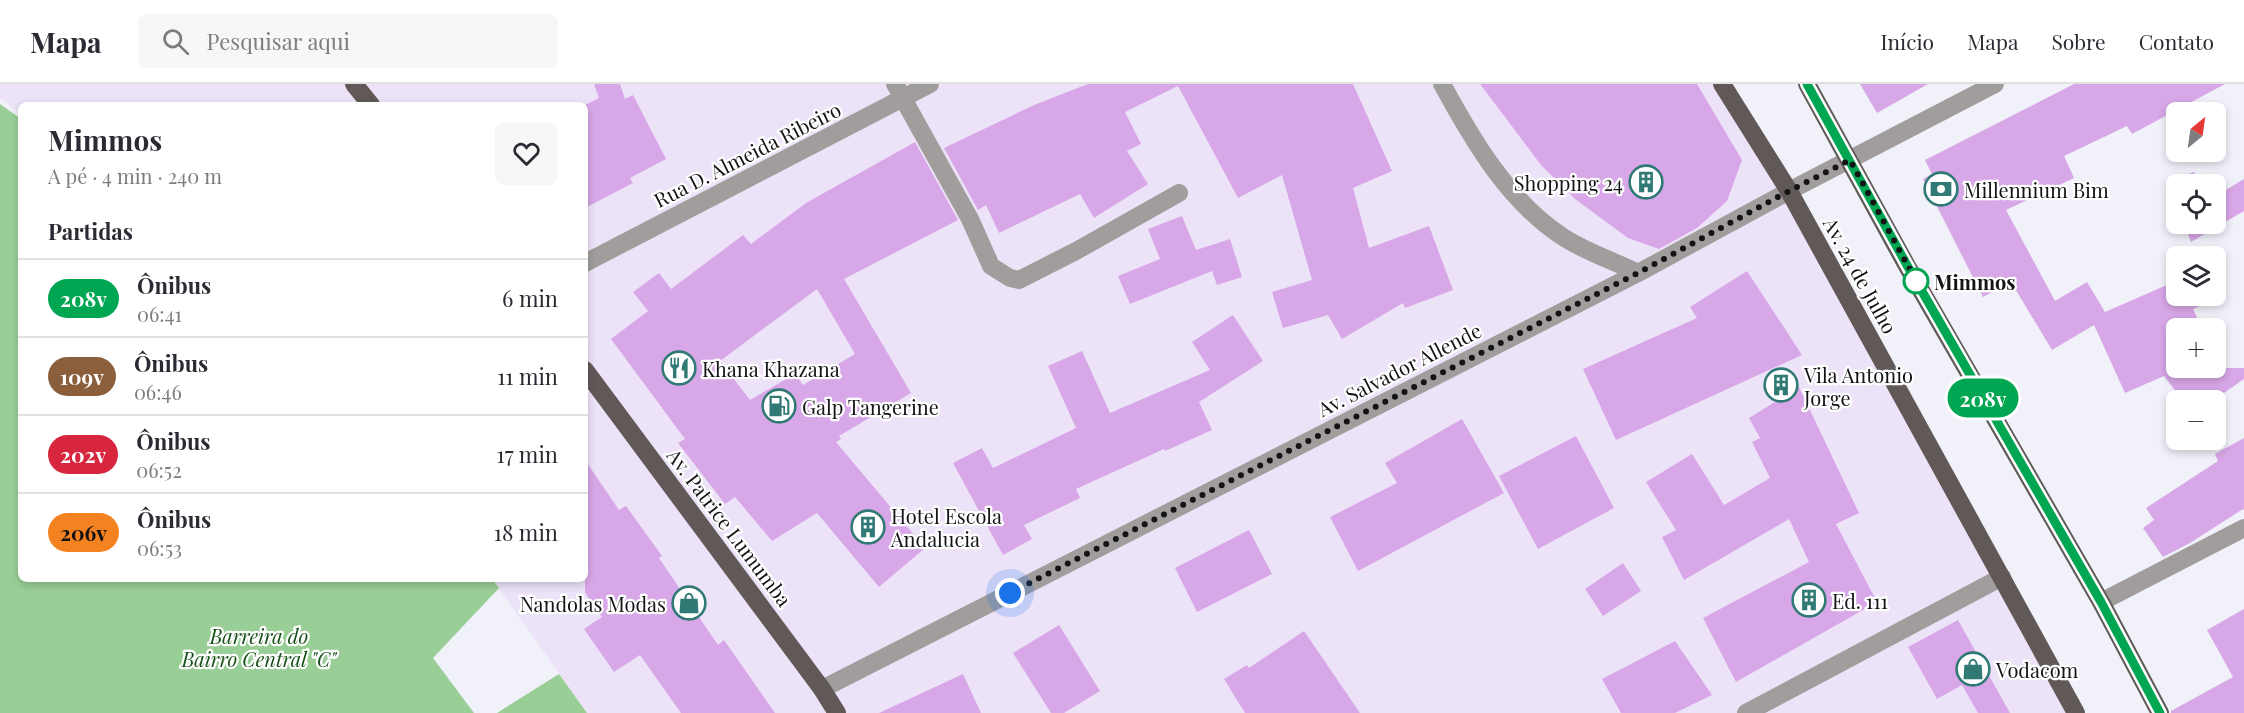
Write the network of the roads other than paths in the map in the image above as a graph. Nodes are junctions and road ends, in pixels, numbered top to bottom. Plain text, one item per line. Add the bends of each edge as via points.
1 (354, 84) edge
2 (930, 84) edge
3 (1442, 84) edge
4 (1722, 84) edge
5 (1807, 84) edge
6 (1995, 84) edge
7 (899, 91) edge
8 (369, 102) edge
9 (1850, 160) junction
10 (1789, 191) junction
11 (1179, 193) dead end
12 (588, 261) edge
13 (1638, 273) junction
14 (588, 374) edge
15 (2244, 528) edge
16 (2002, 578) junction
17 (2101, 602) junction
18 (822, 689) junction
19 (837, 713) edge
20 (1746, 713) edge
21 (2076, 713) edge
22 (2160, 713) edge

1 - 8 main road
2 - 7 street, Rua D. Almeida Ribeiro
3 - 13 street via 1469,134 1521,202 1564,237
4 - 10 main road, Av. 24 de Julho
5 - 9 main road
6 - 9 street, Av. Salvador Allende
7 - 11 street via 970,219 991,266 1010,278 1018,280 1076,251
7 - 12 street, Rua D. Almeida Ribeiro
9 - 10 street, Av. Salvador Allende
9 - 17 main road
10 - 13 street, Av. Salvador Allende
10 - 16 main road, Av. 24 de Julho
13 - 18 street, Av. Salvador Allende
14 - 18 main road, Av. Patrice Lumumba
15 - 17 street
16 - 20 street
16 - 21 main road, Av. 24 de Julho
17 - 22 main road
18 - 19 main road, Av. Patrice Lumumba

